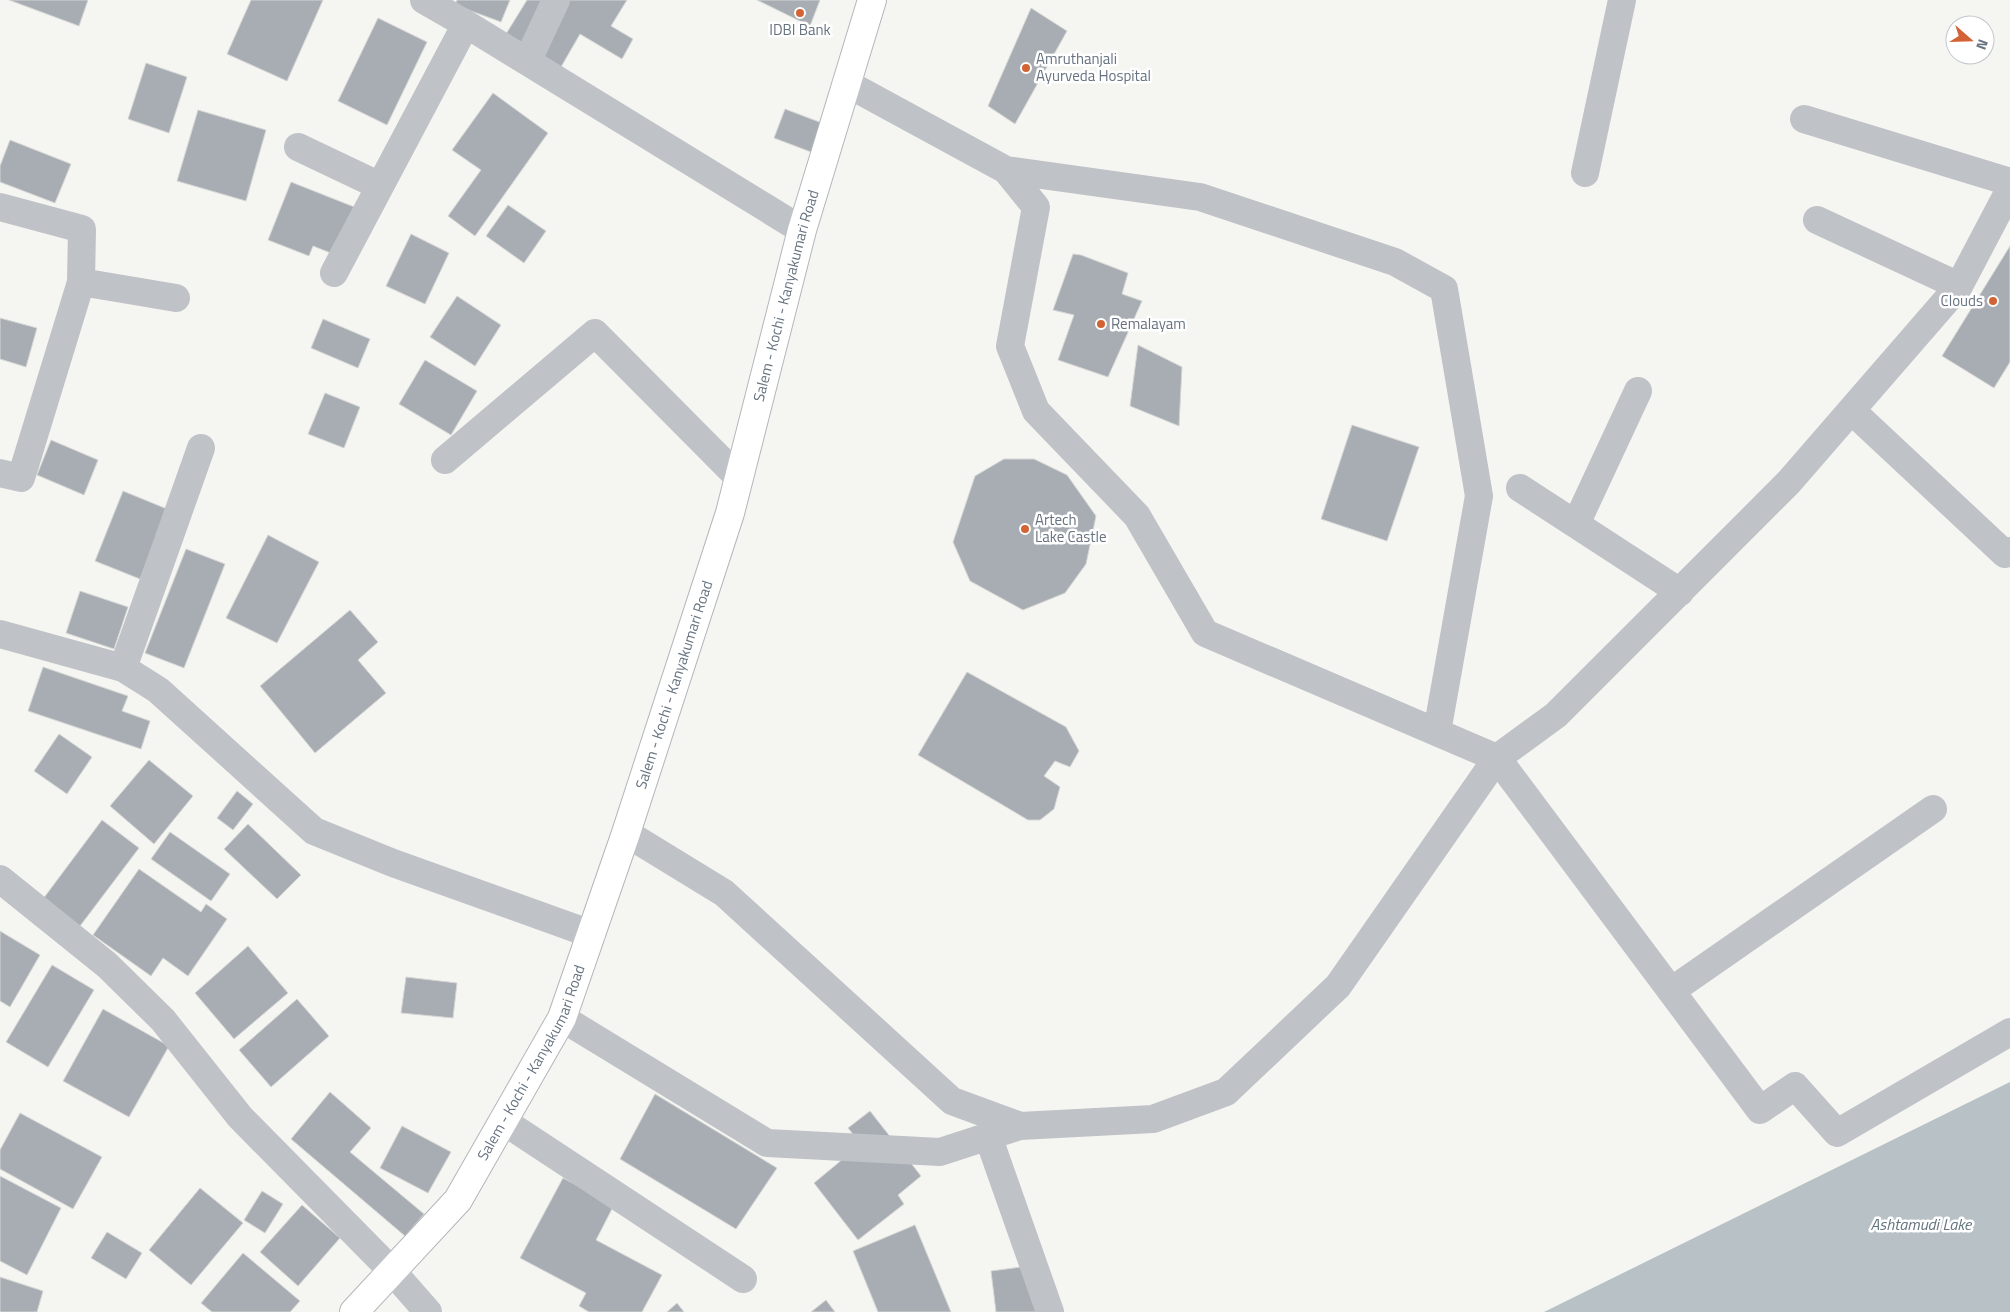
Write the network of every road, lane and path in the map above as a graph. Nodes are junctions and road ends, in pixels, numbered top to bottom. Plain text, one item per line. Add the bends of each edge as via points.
1 (424, 0) edge
2 (556, 0) edge
3 (872, 0) edge
4 (1622, 0) edge
5 (466, 24) junction
6 (528, 60) junction
7 (846, 83) junction
8 (1804, 119) dead end
9 (298, 147) dead end
10 (1006, 170) junction
11 (1585, 173) dead end
12 (380, 186) junction
13 (2008, 194) edge
14 (0, 206) edge
15 (1817, 220) dead end
16 (802, 230) junction
17 (334, 273) dead end
18 (82, 282) junction
19 (1959, 286) junction
20 (176, 298) dead end
21 (1638, 391) dead end
22 (1852, 411) junction
23 (201, 448) dead end
24 (445, 460) dead end
25 (0, 473) edge
26 (739, 478) junction
27 (1520, 488) dead end
28 (1576, 524) junction
29 (2010, 551) edge
30 (1680, 592) junction
31 (0, 634) edge
32 (122, 668) junction
33 (1437, 732) junction
34 (1497, 758) junction
35 (1933, 809) dead end
36 (626, 833) junction
37 (0, 879) edge
38 (591, 934) junction
39 (1671, 991) junction
40 (562, 1018) junction
41 (2010, 1032) edge
42 (503, 1121) junction
43 (1020, 1126) junction
44 (988, 1136) junction
45 (392, 1271) junction
46 (743, 1279) dead end
47 (354, 1312) edge
48 (428, 1312) edge
49 (1050, 1312) edge

1 - 5 street
2 - 6 street
3 - 7 main road, Salem - Kochi - Kanyakumari Road
4 - 11 street
5 - 6 street
5 - 12 street
6 - 16 street
7 - 10 street
7 - 16 main road, Salem - Kochi - Kanyakumari Road
8 - 13 street
9 - 12 street
10 - 33 street via 1036,207 1010,346 1036,411 1136,516 1205,633
10 - 33 street via 1200,197 1395,262 1444,289 1480,496
12 - 17 street
13 - 19 street
14 - 18 street via 82,229
15 - 19 street
16 - 26 main road, Salem - Kochi - Kanyakumari Road
18 - 20 street
18 - 25 street via 21,478
19 - 22 street
21 - 28 street
22 - 29 street via 2004,554
22 - 30 street via 1788,483
23 - 32 street
24 - 26 street via 595,333
26 - 36 main road, Salem - Kochi - Kanyakumari Road
27 - 28 street
28 - 30 street
30 - 34 street via 1556,716
31 - 32 street
32 - 38 street via 158,690 314,830 393,863
33 - 34 street
34 - 39 street
34 - 43 street via 1338,986 1226,1092 1153,1119
35 - 39 street
36 - 38 main road, Salem - Kochi - Kanyakumari Road
36 - 43 street via 724,893 952,1101
37 - 45 street via 107,965 163,1020 240,1117
38 - 40 main road, Salem - Kochi - Kanyakumari Road
39 - 41 street via 1760,1110 1795,1086 1837,1133
40 - 42 main road, Salem - Kochi - Kanyakumari Road
40 - 44 street via 767,1142 940,1152
42 - 45 main road, Salem - Kochi - Kanyakumari Road via 458,1200
42 - 46 street
43 - 44 street
44 - 49 street
45 - 47 main road, Salem - Kochi - Kanyakumari Road
45 - 48 street

